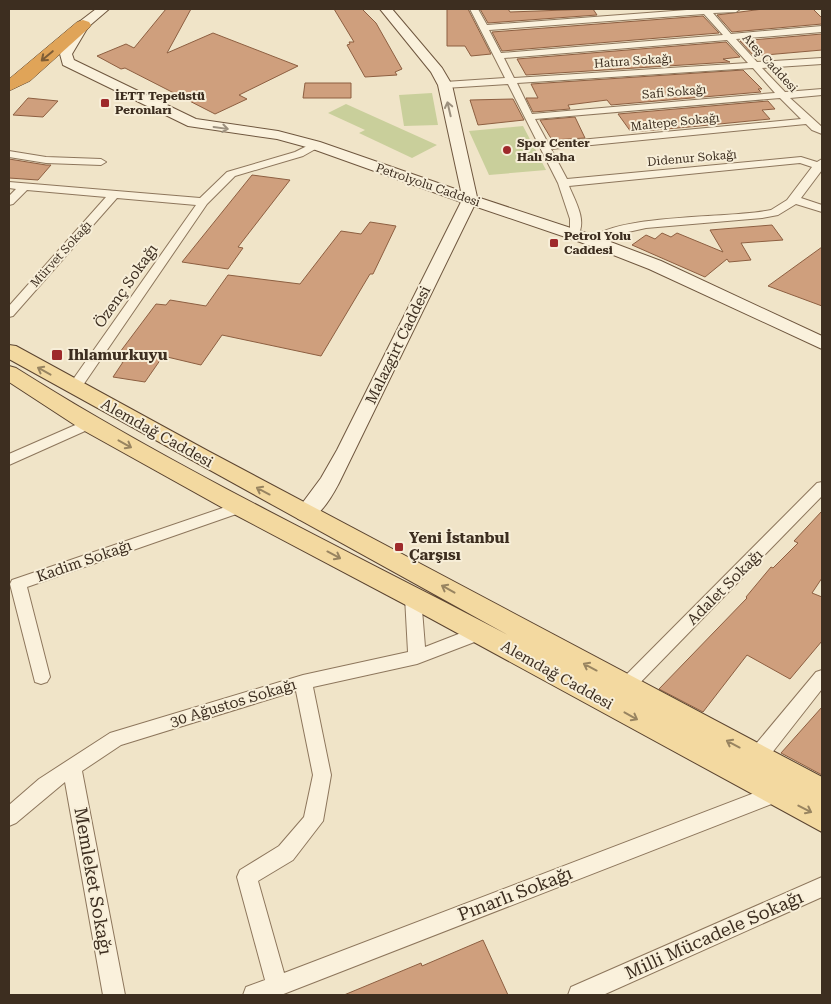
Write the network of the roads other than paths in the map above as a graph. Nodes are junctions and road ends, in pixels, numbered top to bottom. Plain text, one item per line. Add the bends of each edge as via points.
1 (103, 9) edge
2 (386, 9) edge
3 (474, 9) edge
4 (736, 9) edge
5 (705, 10) edge
6 (83, 25) junction
7 (484, 28) junction
8 (822, 30) edge
9 (728, 36) junction
10 (498, 56) junction
11 (822, 61) edge
12 (754, 65) junction
13 (511, 83) junction
14 (9, 86) edge
15 (445, 86) junction
16 (822, 92) edge
17 (782, 95) junction
18 (528, 117) junction
19 (809, 121) junction
20 (822, 131) edge
21 (315, 145) junction
22 (543, 147) junction
23 (9, 154) edge
24 (101, 162) dead end
25 (821, 165) edge
26 (455, 168) junction
27 (406, 178) junction
28 (563, 183) junction
29 (9, 185) edge
30 (24, 187) junction
31 (114, 195) junction
32 (794, 200) junction
33 (9, 202) edge
34 (203, 202) junction
35 (466, 207) junction
36 (511, 209) junction
37 (822, 209) edge
38 (574, 234) junction
39 (594, 241) junction
40 (9, 313) edge
41 (822, 343) edge
42 (9, 351) edge
43 (9, 373) edge
44 (74, 388) junction
45 (90, 424) junction
46 (9, 460) edge
47 (822, 487) edge
48 (815, 506) edge
49 (240, 507) junction
50 (299, 522) junction
51 (414, 597) junction
52 (479, 633) junction
53 (417, 657) junction
54 (41, 677) dead end
55 (822, 677) edge
56 (303, 682) junction
57 (626, 686) junction
58 (757, 757) junction
59 (72, 767) junction
60 (822, 792) edge
61 (776, 794) junction
62 (9, 817) edge
63 (822, 818) edge
64 (822, 887) edge
65 (276, 985) junction
66 (114, 995) edge
67 (254, 995) edge
68 (579, 995) edge

1 - 6 main road
2 - 15 main road via 437,71
3 - 7 street
4 - 5 street
5 - 7 street
5 - 9 street, Ateş Caddesi
6 -> 14 highway
6 -> 21 main road, Petrolyolu Caddesi via 66,54 68,62 193,123 278,135
7 - 10 street
8 - 9 street
9 - 10 street
9 - 12 street, Ateş Caddesi
10 - 13 street
11 - 12 street, Hatıra Sokağı
12 - 13 street, Hatıra Sokağı
12 - 17 street, Ateş Caddesi
13 - 15 street, Hatıra Sokağı
13 - 18 street
26 -> 15 main road
16 - 17 street, Safi Sokağı
17 - 18 street, Safi Sokağı
17 - 19 street, Ateş Caddesi
18 - 22 street
19 - 20 street, Ateş Caddesi
19 - 22 street, Maltepe Sokağı
21 - 27 main road, Petrolyolu Caddesi
21 - 34 street, Özenç Sokağı via 299,154 231,174
22 - 28 street
23 - 24 street via 46,160
25 - 28 street, Didenur Sokağı via 801,160
25 - 32 street
26 - 27 main road via 425,178
26 - 35 main road
26 - 36 main road
27 - 35 main road, Petrolyolu Caddesi
28 - 38 street via 576,219
29 - 30 street
30 - 31 street
30 - 33 street
31 - 34 street
31 - 40 street, Mürvet Sokağı
32 - 37 street
32 - 39 street via 773,214 637,226
34 - 44 street, Özenç Sokağı
35 - 36 main road via 491,211
35 - 50 main road, Malazgirt Caddesi via 329,483
36 - 38 main road
38 - 39 main road
39 - 41 main road
44 -> 42 main road, Alemdağ Caddesi
43 - 45 main road, Alemdağ Caddesi
50 -> 44 main road, Alemdağ Caddesi
45 - 46 street
45 -> 49 main road, Alemdağ Caddesi
47 - 48 street, Adalet Sokağı
48 - 57 street, Adalet Sokağı
49 - 50 main road, Alemdağ Caddesi
49 - 54 street, Kadim Sokağı via 18,584
50 -> 51 main road, Alemdağ Caddesi
57 -> 50 main road, Alemdağ Caddesi
51 - 52 main road, Alemdağ Caddesi
51 - 53 street
52 - 53 street, 30 Ağustos Sokağı
52 -> 61 main road, Alemdağ Caddesi
53 - 56 street, 30 Ağustos Sokağı
55 - 58 street
56 - 59 street, 30 Ağustos Sokağı via 116,738
56 - 65 street via 322,775 313,821 286,853 247,876
58 -> 57 main road, Alemdağ Caddesi
58 - 60 main road, Alemdağ Caddesi
59 - 62 street, 30 Ağustos Sokağı
59 - 66 street, Memleket Sokağı
61 -> 63 main road, Alemdağ Caddesi
61 - 65 street, Pınarlı Sokağı
64 - 68 street, Milli Mücadele Sokağı
65 - 67 street, Pınarlı Sokağı

